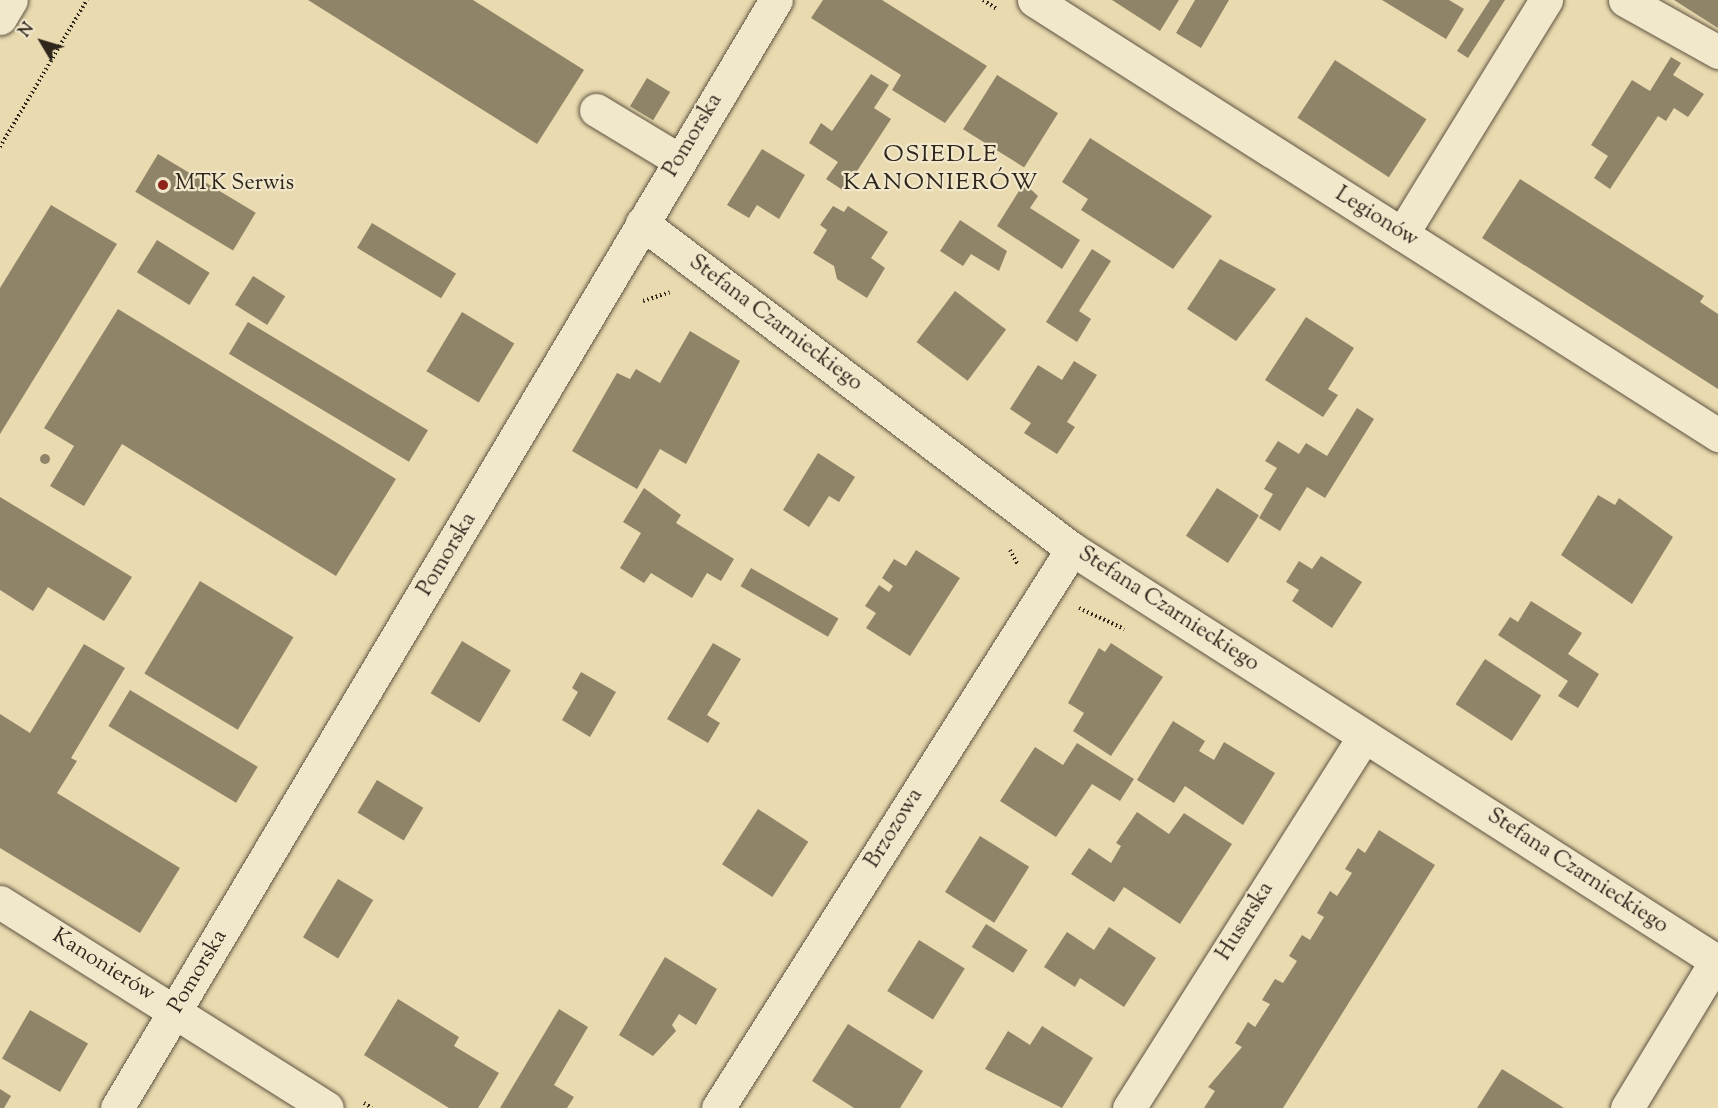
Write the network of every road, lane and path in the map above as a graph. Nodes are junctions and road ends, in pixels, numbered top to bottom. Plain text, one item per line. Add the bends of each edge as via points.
1 (11, 0) edge
2 (87, 0) edge
3 (776, 0) edge
4 (1034, 0) edge
5 (1546, 0) edge
6 (1625, 0) edge
7 (0, 18) edge
8 (1718, 52) edge
9 (596, 110) dead end
10 (0, 147) edge
11 (679, 160) junction
12 (642, 223) junction
13 (1402, 234) junction
14 (681, 293) dead end
15 (638, 306) dead end
16 (1718, 435) edge
17 (1008, 547) dead end
18 (1072, 549) junction
19 (1023, 574) dead end
20 (1067, 612) dead end
21 (1128, 632) dead end
22 (1364, 736) junction
23 (0, 902) edge
24 (1717, 961) edge
25 (176, 1011) junction
26 (340, 1102) edge
27 (117, 1108) edge
28 (372, 1108) edge
29 (718, 1108) edge
30 (1129, 1108) edge
31 (1627, 1108) edge

1 - 7 street
2 - 10 path
3 - 11 street, Pomorska
4 - 13 street, Legionów
5 - 13 street
6 - 8 street
9 - 11 street
11 - 12 street, Pomorska
12 - 18 street, Stefana Czarnieckiego
12 - 25 street, Pomorska
13 - 16 street, Legionów
14 - 15 path via 661,292
17 - 19 path
18 - 22 street, Stefana Czarnieckiego
18 - 29 street, Brzozowa
20 - 21 path via 1075,605
22 - 24 street, Stefana Czarnieckiego
22 - 30 street, Husarska
23 - 25 street, Kanonierów
24 - 31 street
25 - 26 street, Kanonierów
25 - 27 street, Pomorska
26 - 28 path

